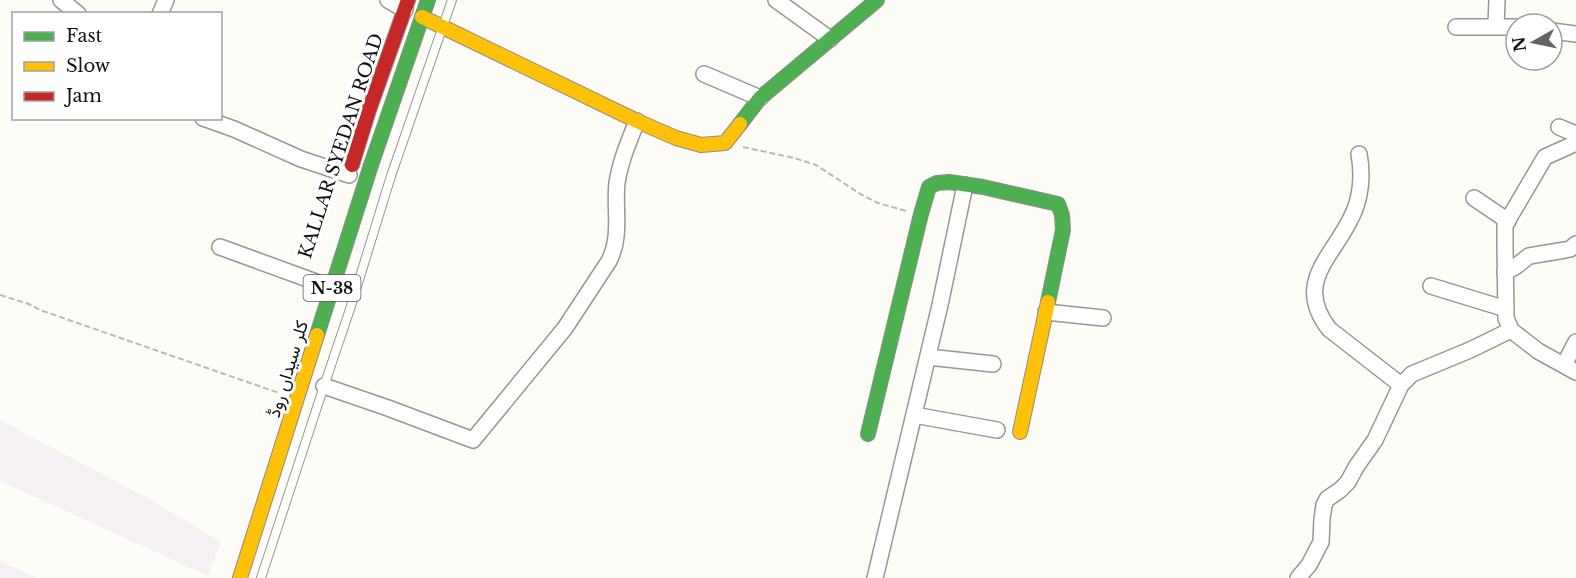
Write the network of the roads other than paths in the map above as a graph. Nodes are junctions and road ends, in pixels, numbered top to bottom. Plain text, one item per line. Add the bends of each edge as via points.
1 (61, 0) edge
2 (388, 0) edge
3 (428, 0) edge
4 (452, 0) edge
5 (776, 0) edge
6 (877, 0) edge
7 (1497, 0) edge
8 (406, 5) edge
9 (76, 12) edge
10 (422, 17) junction
11 (1496, 26) junction
12 (1504, 26) edge
13 (443, 27) junction
14 (1456, 27) dead end
15 (830, 39) junction
16 (704, 74) dead end
17 (760, 98) junction
18 (209, 120) edge
19 (637, 121) junction
20 (1559, 127) dead end
21 (1576, 134) edge
22 (1576, 143) edge
23 (1359, 154) dead end
24 (347, 180) joint
25 (965, 185) junction
26 (1474, 198) dead end
27 (1508, 221) junction
28 (1576, 244) edge
29 (220, 247) dead end
30 (1505, 272) junction
31 (316, 282) dead end
32 (1431, 286) dead end
33 (1506, 309) junction
34 (1046, 312) junction
35 (1103, 318) dead end
36 (1511, 330) junction
37 (1576, 342) edge
38 (928, 357) junction
39 (993, 364) dead end
40 (1570, 368) edge
41 (1401, 385) junction
42 (324, 386) junction
43 (914, 415) junction
44 (997, 430) dead end
45 (1020, 432) dead end
46 (867, 434) dead end
47 (240, 578) edge
48 (261, 578) edge
49 (875, 578) edge
50 (1298, 578) edge

1 - 9 street
2 - 8 street
3 - 10 main road, کلر سیداں روڈ / N-38
4 - 13 lane
5 - 15 street
6 - 15 main road
7 - 11 street
8 - 24 main road, KALLAR SYEDAN ROAD
10 - 13 main road
10 - 47 main road, کلر سیداں روڈ / N-38 via 370,165
11 - 12 street
11 - 14 street
13 - 19 main road
13 - 42 lane
15 - 17 main road
16 - 17 street
17 - 19 main road via 725,144 701,145
18 - 24 street
19 - 42 street via 617,182 615,250 565,328 473,440
20 - 21 street
22 - 27 street via 1545,157
23 - 41 street via 1357,203 1325,259 1314,292 1315,304 1329,329
25 - 34 main road via 1058,204 1064,221
25 - 38 street
25 - 46 main road via 949,182 929,187
26 - 27 street
27 - 30 street
28 - 30 street via 1565,250 1529,256
29 - 31 street
30 - 33 street
32 - 33 street
33 - 36 street
34 - 35 street
34 - 45 main road
36 - 40 street via 1538,351
36 - 41 street via 1412,374
37 - 40 street
38 - 39 street
38 - 43 street
41 - 50 street via 1375,440 1348,482 1327,499 1321,542
42 - 48 lane
43 - 44 street
43 - 49 street

